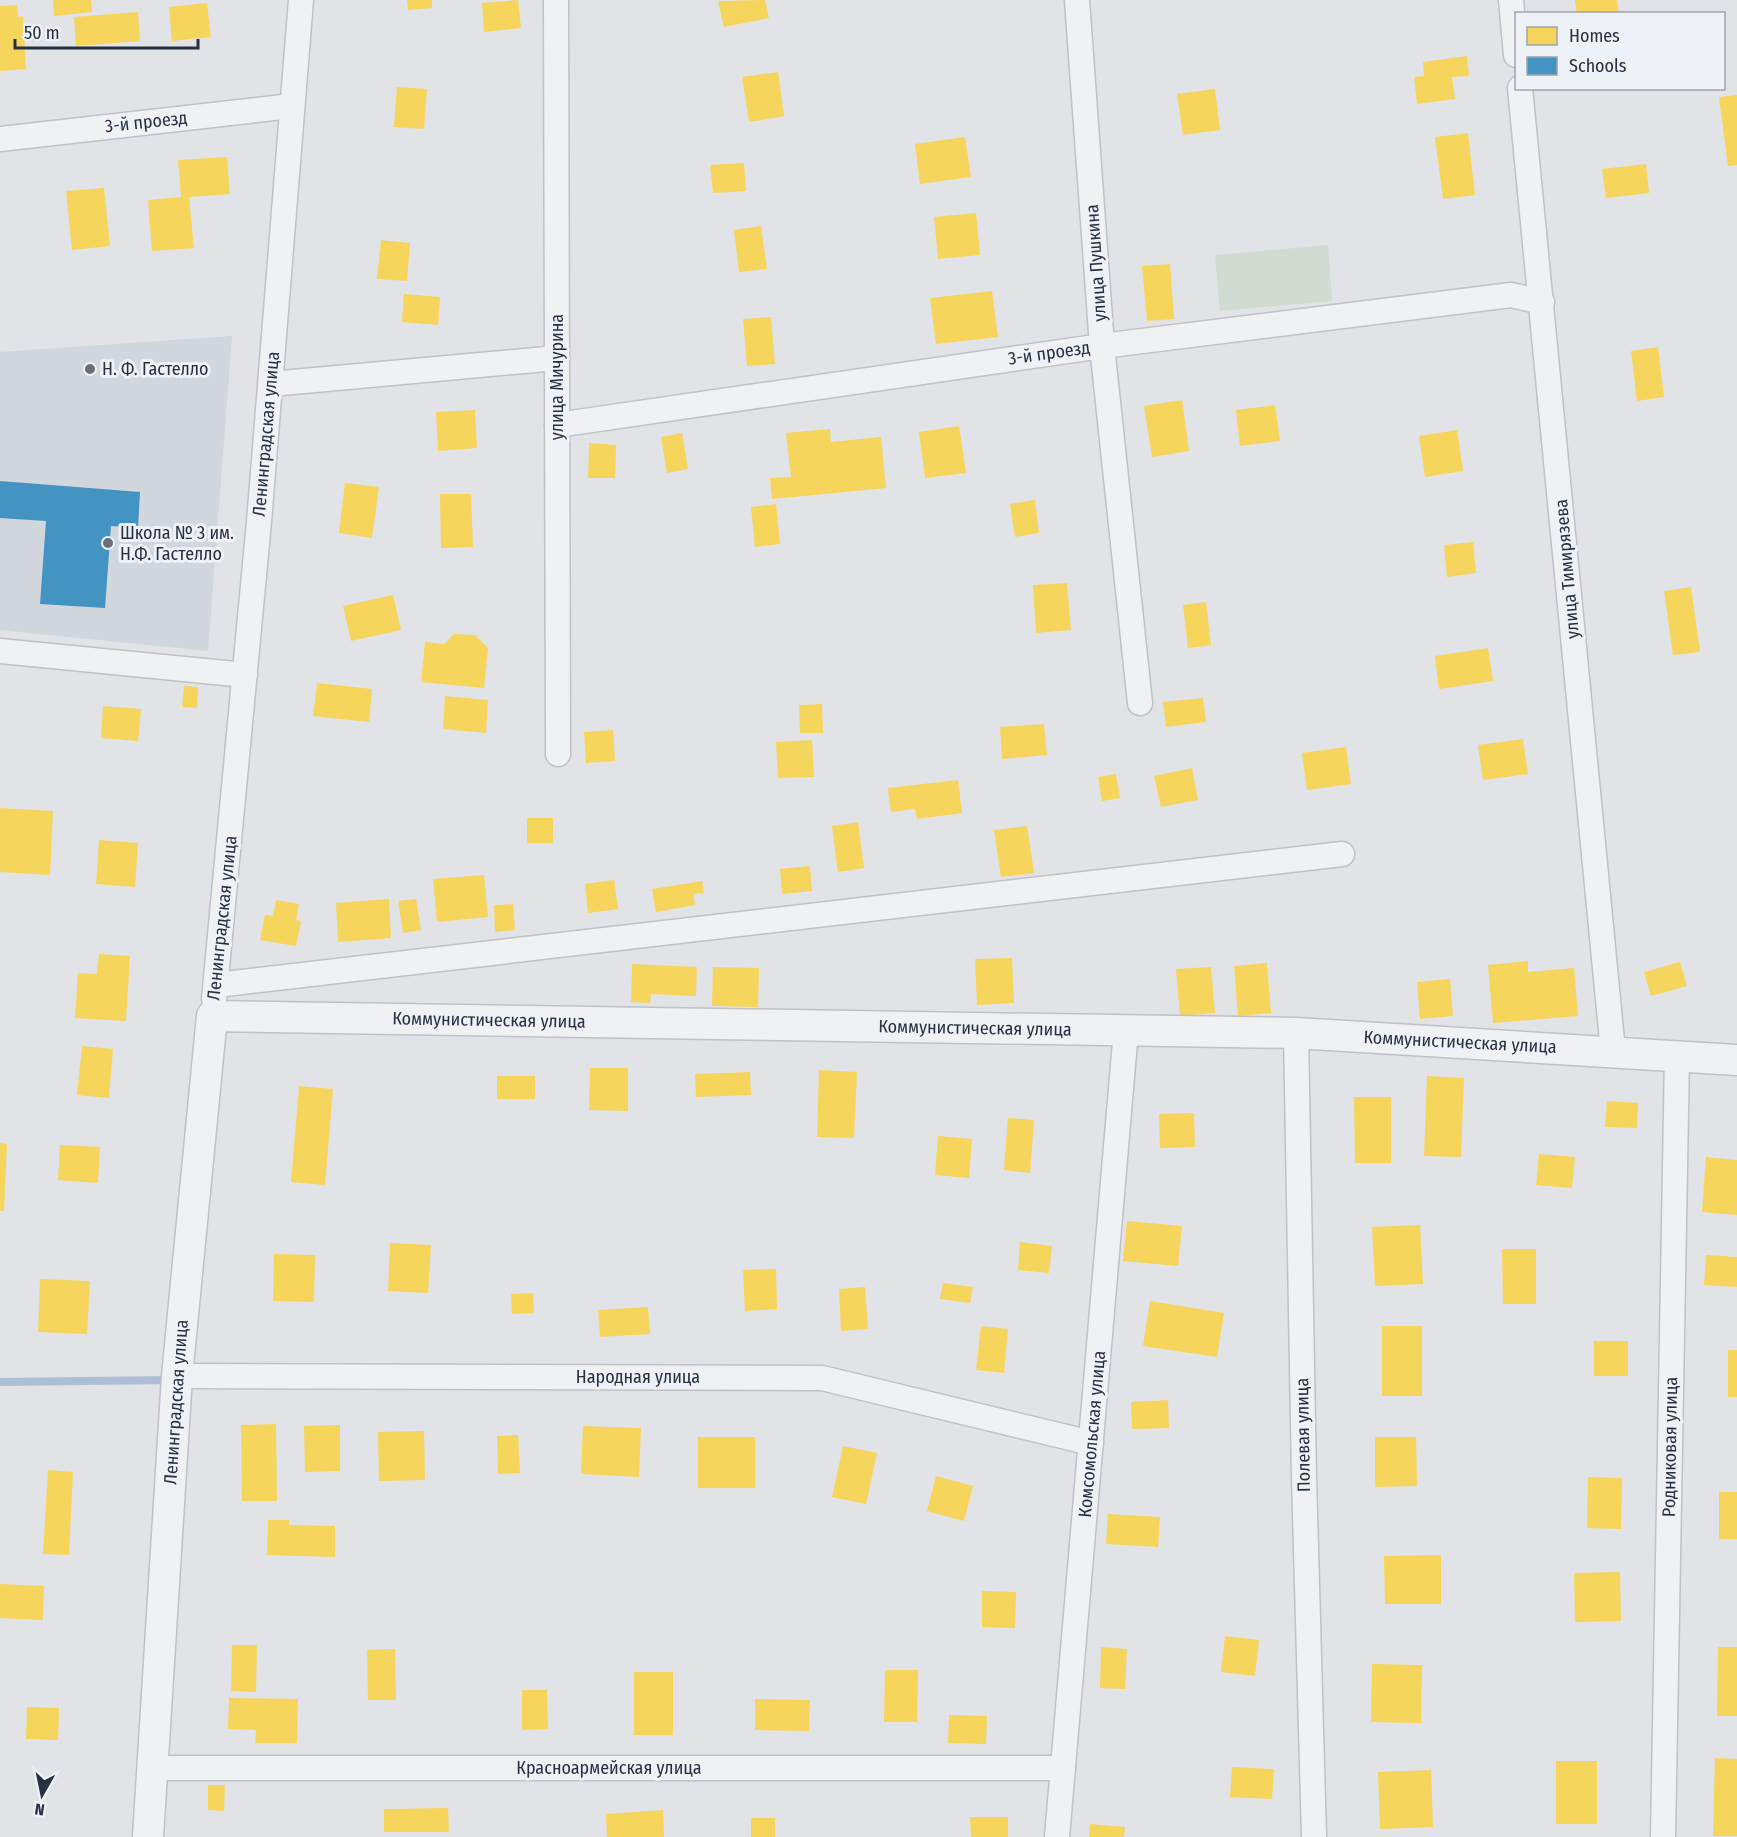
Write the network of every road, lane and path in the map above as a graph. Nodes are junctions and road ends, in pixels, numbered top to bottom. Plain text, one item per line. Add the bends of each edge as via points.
1 (301, 0) edge
2 (556, 0) edge
3 (1077, 0) edge
4 (1511, 0) edge
5 (1515, 44) edge
6 (1520, 90) edge
7 (292, 106) junction
8 (0, 139) edge
9 (1542, 302) junction
10 (1102, 346) junction
11 (557, 358) junction
12 (271, 384) junction
13 (557, 425) junction
14 (0, 651) edge
15 (246, 675) junction
16 (1140, 704) dead end
17 (558, 754) dead end
18 (1342, 854) dead end
19 (216, 985) junction
20 (212, 1016) junction
21 (1126, 1030) junction
22 (1296, 1033) junction
23 (1613, 1051) junction
24 (1677, 1056) junction
25 (1737, 1060) edge
26 (177, 1376) junction
27 (1091, 1443) junction
28 (154, 1768) junction
29 (1064, 1768) junction
30 (148, 1837) edge
31 (1058, 1837) edge
32 (1314, 1837) edge
33 (1663, 1837) edge

1 - 7 street, Ленинградская улица
2 - 11 street, улица Мичурина
3 - 10 street, улица Пушкина
4 - 5 street
6 - 9 street, улица Тимирязева
7 - 8 street, 3-й проезд
7 - 12 street, Ленинградская улица
9 - 10 street, 3-й проезд via 1511,295
9 - 23 street, улица Тимирязева
10 - 13 street, 3-й проезд
10 - 16 street, улица Пушкина
11 - 12 street
11 - 13 street, улица Мичурина
12 - 15 street, Ленинградская улица
13 - 17 street, улица Мичурина
14 - 15 street
15 - 19 street, Ленинградская улица
18 - 19 street
19 - 20 street, Ленинградская улица
20 - 21 street, Коммунистическая улица
20 - 26 street, Ленинградская улица
21 - 22 street, Коммунистическая улица
21 - 27 street, Комсомольская улица
22 - 23 street, Коммунистическая улица
22 - 32 street, Полевая улица
23 - 24 street, Коммунистическая улица
24 - 25 street, Коммунистическая улица
24 - 33 street, Родниковая улица
26 - 27 street, Народная улица via 822,1378
26 - 28 street, Ленинградская улица
27 - 29 street, Комсомольская улица
28 - 29 street, Красноармейская улица
28 - 30 street, Ленинградская улица
29 - 31 street, Комсомольская улица

